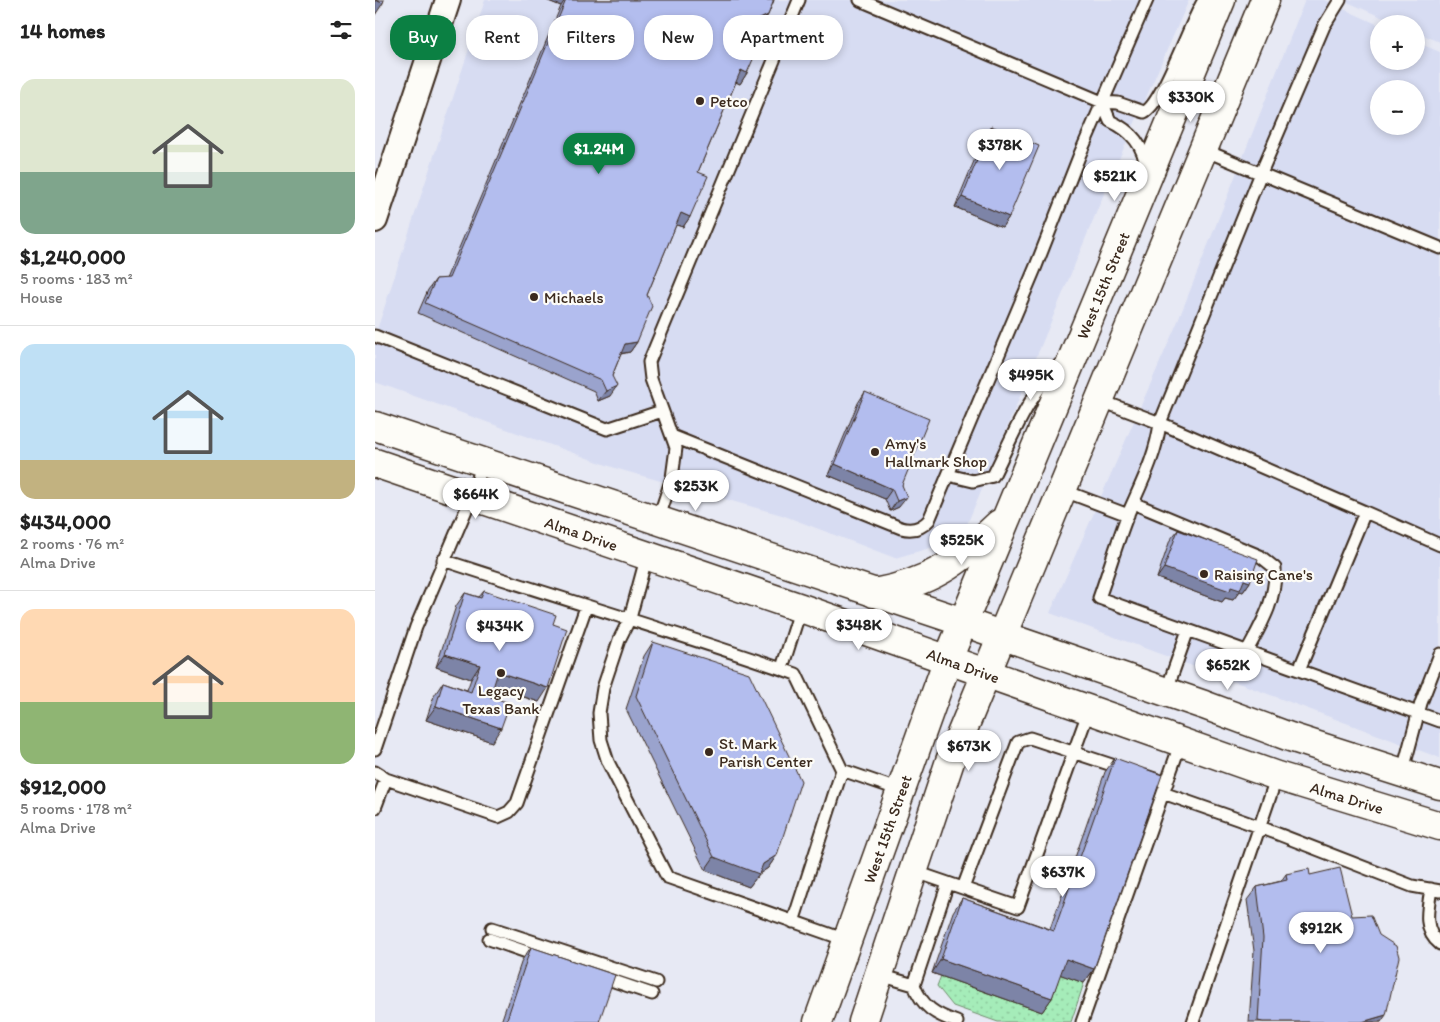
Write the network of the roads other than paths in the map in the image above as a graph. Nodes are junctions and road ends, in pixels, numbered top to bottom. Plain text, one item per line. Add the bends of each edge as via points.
1 (448, 0) edge
2 (799, 0) edge
3 (860, 0) edge
4 (1147, 0) edge
5 (1205, 0) edge
6 (1221, 0) edge
7 (1265, 0) edge
8 (1340, 0) edge
9 (1102, 102) junction
10 (1165, 137) junction
11 (1204, 150) junction
12 (1261, 173) junction
13 (1146, 181) junction
14 (375, 220) edge
15 (1440, 248) edge
16 (375, 336) edge
17 (1077, 348) junction
18 (1062, 383) junction
19 (1099, 400) junction
20 (662, 411) junction
21 (1160, 423) junction
22 (375, 426) edge
23 (672, 436) junction
24 (483, 462) junction
25 (375, 463) edge
26 (948, 475) junction
27 (1062, 490) junction
28 (471, 496) junction
29 (1133, 503) junction
30 (1365, 512) junction
31 (1128, 515) junction
32 (1005, 518) junction
33 (657, 521) junction
34 (1440, 545) edge
35 (647, 555) junction
36 (443, 560) junction
37 (874, 593) junction
38 (586, 607) junction
39 (801, 608) junction
40 (630, 618) junction
41 (963, 622) junction
42 (1188, 630) junction
43 (1003, 637) junction
44 (1247, 651) junction
45 (1440, 654) edge
46 (948, 660) junction
47 (781, 668) junction
48 (1299, 670) junction
49 (988, 673) junction
50 (1166, 692) junction
51 (1089, 710) junction
52 (1418, 714) junction
53 (1440, 721) edge
54 (1290, 737) junction
55 (1181, 742) junction
56 (375, 749) edge
57 (1074, 752) junction
58 (842, 770) junction
59 (375, 772) edge
60 (1402, 774) junction
61 (1277, 776) junction
62 (386, 779) junction
63 (1440, 786) edge
64 (1165, 788) junction
65 (900, 790) junction
66 (375, 808) edge
67 (1440, 826) edge
68 (1260, 827) junction
69 (913, 871) junction
70 (948, 883) junction
71 (963, 888) junction
72 (1436, 890) edge
73 (793, 922) junction
74 (846, 940) junction
75 (1440, 944) edge
76 (561, 963) edge
77 (588, 973) edge
78 (880, 975) junction
79 (656, 982) dead end
80 (913, 985) junction
81 (652, 994) dead end
82 (867, 1021) edge
83 (818, 1022) edge
84 (957, 1022) edge
85 (1082, 1022) edge
86 (1193, 1022) edge

1 - 14 street
2 - 20 lane via 649,362 651,380
3 - 9 lane
4 - 9 lane
5 - 9 lane via 1194,16 1151,109 1137,111
6 - 10 main road, West 15th Street
7 - 11 main road
8 - 12 lane via 1324,26
9 - 13 lane via 1110,121 1129,130 1137,143 1145,163
9 - 26 lane
10 - 11 main road
10 - 13 main road, West 15th Street
11 - 12 lane
11 - 19 main road
12 - 15 lane
12 - 21 lane
13 - 17 main road, West 15th Street
16 - 20 lane via 607,429
17 - 18 main road, West 15th Street
17 - 26 lane via 1051,371 1041,385 993,476 973,481
18 - 19 main road
18 - 32 main road, West 15th Street
19 - 21 lane
19 - 27 main road
20 - 23 lane
21 - 29 lane via 1150,465
21 - 30 lane
22 - 24 main road
23 - 26 lane via 907,530 924,526 929,520
23 - 33 lane via 676,448 672,478
24 - 28 lane
24 - 33 main road
25 - 28 main road, Alma Drive
27 - 31 lane
27 - 43 main road
28 - 35 main road, Alma Drive
28 - 36 lane
29 - 31 lane
29 - 44 lane via 1260,556 1275,568 1275,588 1265,618
30 - 34 lane
30 - 48 lane
31 - 42 lane via 1099,598
32 - 37 main road via 947,568 905,586
32 - 41 main road, West 15th Street
33 - 35 main road
33 - 37 main road
35 - 39 main road, Alma Drive
35 - 40 lane
36 - 38 lane
36 - 56 lane via 416,627
37 - 41 main road
38 - 40 lane
38 - 62 lane via 517,803 509,812 498,817
39 - 46 main road, Alma Drive
39 - 47 lane
40 - 47 lane
40 - 73 lane via 603,688 599,713 601,740 607,762 667,877
41 - 43 main road
41 - 46 main road, West 15th Street
42 - 44 lane
42 - 50 lane
43 - 49 main road
43 - 50 main road
44 - 48 lane
45 - 52 lane
46 - 49 main road, Alma Drive
46 - 65 main road, West 15th Street
47 - 58 lane via 797,674
48 - 52 lane
49 - 51 main road, Alma Drive
49 - 69 main road via 951,761
50 - 54 main road
51 - 55 main road, Alma Drive
51 - 57 lane
52 - 53 lane
52 - 60 lane
54 - 60 main road
54 - 61 main road
55 - 61 main road, Alma Drive
55 - 64 lane
57 - 64 lane
57 - 71 lane via 1030,738 1018,742
57 - 71 lane via 1018,907
58 - 65 lane
58 - 73 lane
59 - 62 lane
60 - 63 main road
61 - 67 main road, Alma Drive
61 - 68 lane
62 - 66 lane
64 - 68 lane
64 - 85 lane
65 - 74 main road, West 15th Street
68 - 72 lane via 1412,886
68 - 86 lane
69 - 70 lane
69 - 78 main road
70 - 71 lane
70 - 80 lane
72 - 75 lane via 1427,915 1429,928
73 - 74 lane
74 - 83 main road, West 15th Street
76 - 79 lane via 490,933
77 - 81 lane
78 - 80 lane
78 - 82 main road
80 - 84 lane via 929,1010

